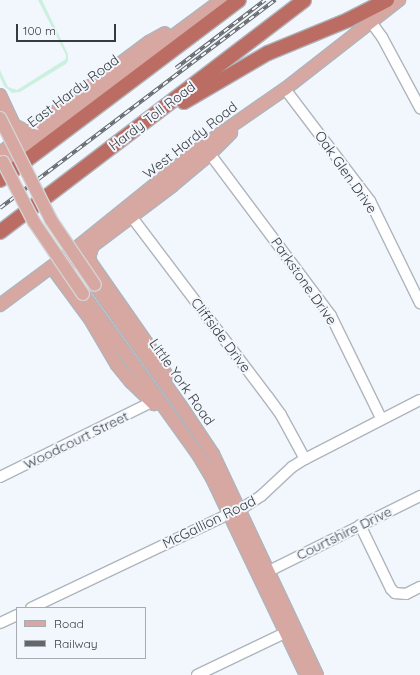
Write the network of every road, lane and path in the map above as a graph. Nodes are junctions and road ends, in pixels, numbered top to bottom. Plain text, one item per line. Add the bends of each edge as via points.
1 (239, 0) edge
2 (304, 0) edge
3 (387, 0) edge
4 (400, 0) edge
5 (218, 3) edge
6 (371, 22) junction
7 (285, 89) junction
8 (0, 95) edge
9 (420, 108) edge
10 (252, 112) junction
11 (5, 117) edge
12 (28, 132) junction
13 (0, 136) edge
14 (108, 148) junction
15 (17, 151) junction
16 (210, 154) junction
17 (1, 158) edge
18 (0, 180) edge
19 (131, 216) junction
20 (0, 232) edge
21 (92, 248) junction
22 (72, 252) junction
23 (58, 267) junction
24 (95, 269) junction
25 (77, 294) junction
26 (420, 303) edge
27 (0, 305) edge
28 (0, 315) edge
29 (420, 400) edge
30 (152, 402) junction
31 (181, 406) junction
32 (170, 418) junction
33 (381, 418) junction
34 (305, 458) junction
35 (0, 477) edge
36 (420, 496) edge
37 (235, 511) junction
38 (360, 526) junction
39 (269, 571) junction
40 (420, 588) edge
41 (33, 607) edge
42 (16, 615) edge
43 (0, 623) edge
44 (290, 630) junction
45 (197, 675) edge
46 (306, 675) edge
47 (317, 675) edge

1 - 18 highway
2 - 14 highway, Hardy Toll Road
3 - 14 highway via 252,62
4 - 6 main road, West Hardy Road
5 - 12 main road via 149,42
5 - 15 main road, East Hardy Road
6 - 7 main road, West Hardy Road
6 - 9 street via 382,37
7 - 10 main road, West Hardy Road
7 - 26 street, Oak Glen Drive via 370,202
8 - 11 main road, Little York Road
10 - 16 main road
10 - 22 main road, West Hardy Road via 204,145
11 - 12 main road
11 - 13 main road via 9,128
11 - 15 main road, Little York Road, bridge
12 - 17 main road
14 - 20 highway, Hardy Toll Road
15 - 17 main road, East Hardy Road
15 - 22 main road, Little York Road, bridge via 51,220
16 - 19 main road
16 - 33 street, Parkstone Drive via 331,316
17 - 23 main road, Little York Road, bridge
19 - 21 main road
19 - 34 street, Cliffside Drive via 281,415
21 - 23 main road
21 - 24 main road via 89,257
22 - 23 main road, West Hardy Road
22 - 31 main road, Little York Road, bridge
23 - 25 main road, Little York Road, bridge
23 - 27 main road, West Hardy Road
23 - 28 main road
24 - 25 main road via 87,266 75,272 70,281
24 - 31 main road via 158,358
25 - 30 main road via 117,365
25 - 32 main road, Little York Road
29 - 33 street, McGallion Road
30 - 32 main road
30 - 35 street, Woodcourt Street
31 - 37 main road, Little York Road via 213,454
32 - 37 main road, Little York Road via 197,453
33 - 34 street, McGallion Road
34 - 37 street, McGallion Road via 261,496
36 - 38 street, Courtshire Drive
37 - 39 main road, Little York Road
37 - 41 street, McGallion Road
37 - 44 main road, Little York Road
38 - 39 street, Courtshire Drive
38 - 40 street via 395,593 400,595
39 - 44 main road, Little York Road
42 - 43 street
44 - 45 street
44 - 46 main road, Little York Road
44 - 47 main road, Little York Road

